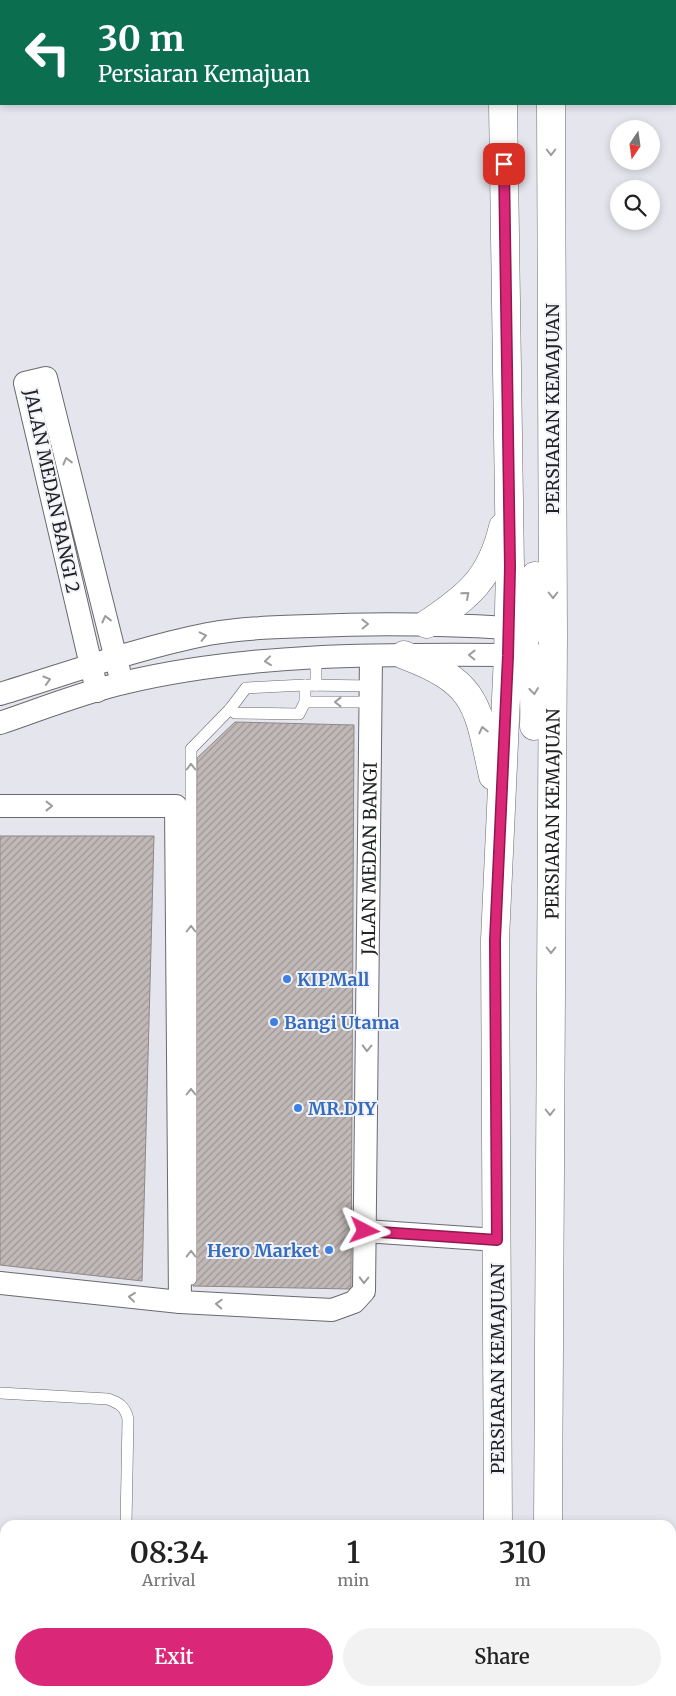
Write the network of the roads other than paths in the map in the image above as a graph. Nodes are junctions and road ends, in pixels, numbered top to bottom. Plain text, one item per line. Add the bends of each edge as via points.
1 (503, 105) edge
2 (551, 105) edge
3 (552, 348) junction
4 (510, 502) junction
5 (426, 624) junction
6 (513, 642) junction
7 (404, 655) junction
8 (371, 657) junction
9 (116, 658) junction
10 (316, 658) junction
11 (92, 666) junction
12 (122, 683) junction
13 (311, 685) junction
14 (97, 691) junction
15 (0, 694) edge
16 (371, 694) junction
17 (305, 702) junction
18 (230, 709) junction
19 (0, 722) edge
20 (0, 806) edge
21 (501, 812) junction
22 (552, 857) junction
23 (365, 1231) junction
24 (497, 1240) junction
25 (0, 1283) edge
26 (186, 1303) junction
27 (0, 1393) edge
28 (126, 1520) edge
29 (498, 1520) edge
30 (548, 1520) edge

1 - 4 main road, PERSIARAN KEMAJUAN
2 -> 3 main road, PERSIARAN KEMAJUAN
3 - 6 main road via 538,417 534,612 530,627
3 -> 22 main road, PERSIARAN KEMAJUAN
5 -> 4 main road via 474,588 498,548
4 - 6 main road, PERSIARAN KEMAJUAN
5 - 6 street
9 -> 5 street via 219,633 339,624
6 -> 7 street
6 - 21 main road, PERSIARAN KEMAJUAN
6 -> 22 main road via 528,658 535,693 533,814
7 - 8 street
21 -> 7 main road via 482,724 472,700 447,676
8 - 10 street
8 - 16 street, JALAN MEDAN BANGI
9 - 11 street
9 -> 11 street, JALAN MEDAN BANGI 2 via 46,378 25,383
9 - 12 street, JALAN MEDAN BANGI 2
10 -> 12 street via 211,667
10 - 13 lane
11 - 14 street, JALAN MEDAN BANGI 2
15 -> 11 street
12 - 14 street
13 - 16 lane
13 - 17 lane
13 - 18 lane via 246,688
14 - 19 street
16 -> 17 lane
16 -> 23 street, JALAN MEDAN BANGI
17 - 18 lane via 299,714 235,713
26 -> 18 lane via 191,749
20 -> 26 street via 176,806
21 - 24 main road, PERSIARAN KEMAJUAN via 495,940
22 -> 30 main road, PERSIARAN KEMAJUAN
23 - 24 street
23 -> 26 street, JALAN MEDAN BANGI via 364,1291 354,1302 332,1310
24 - 29 main road, PERSIARAN KEMAJUAN
26 -> 25 street, JALAN MEDAN BANGI
27 - 28 lane via 108,1399 126,1410

